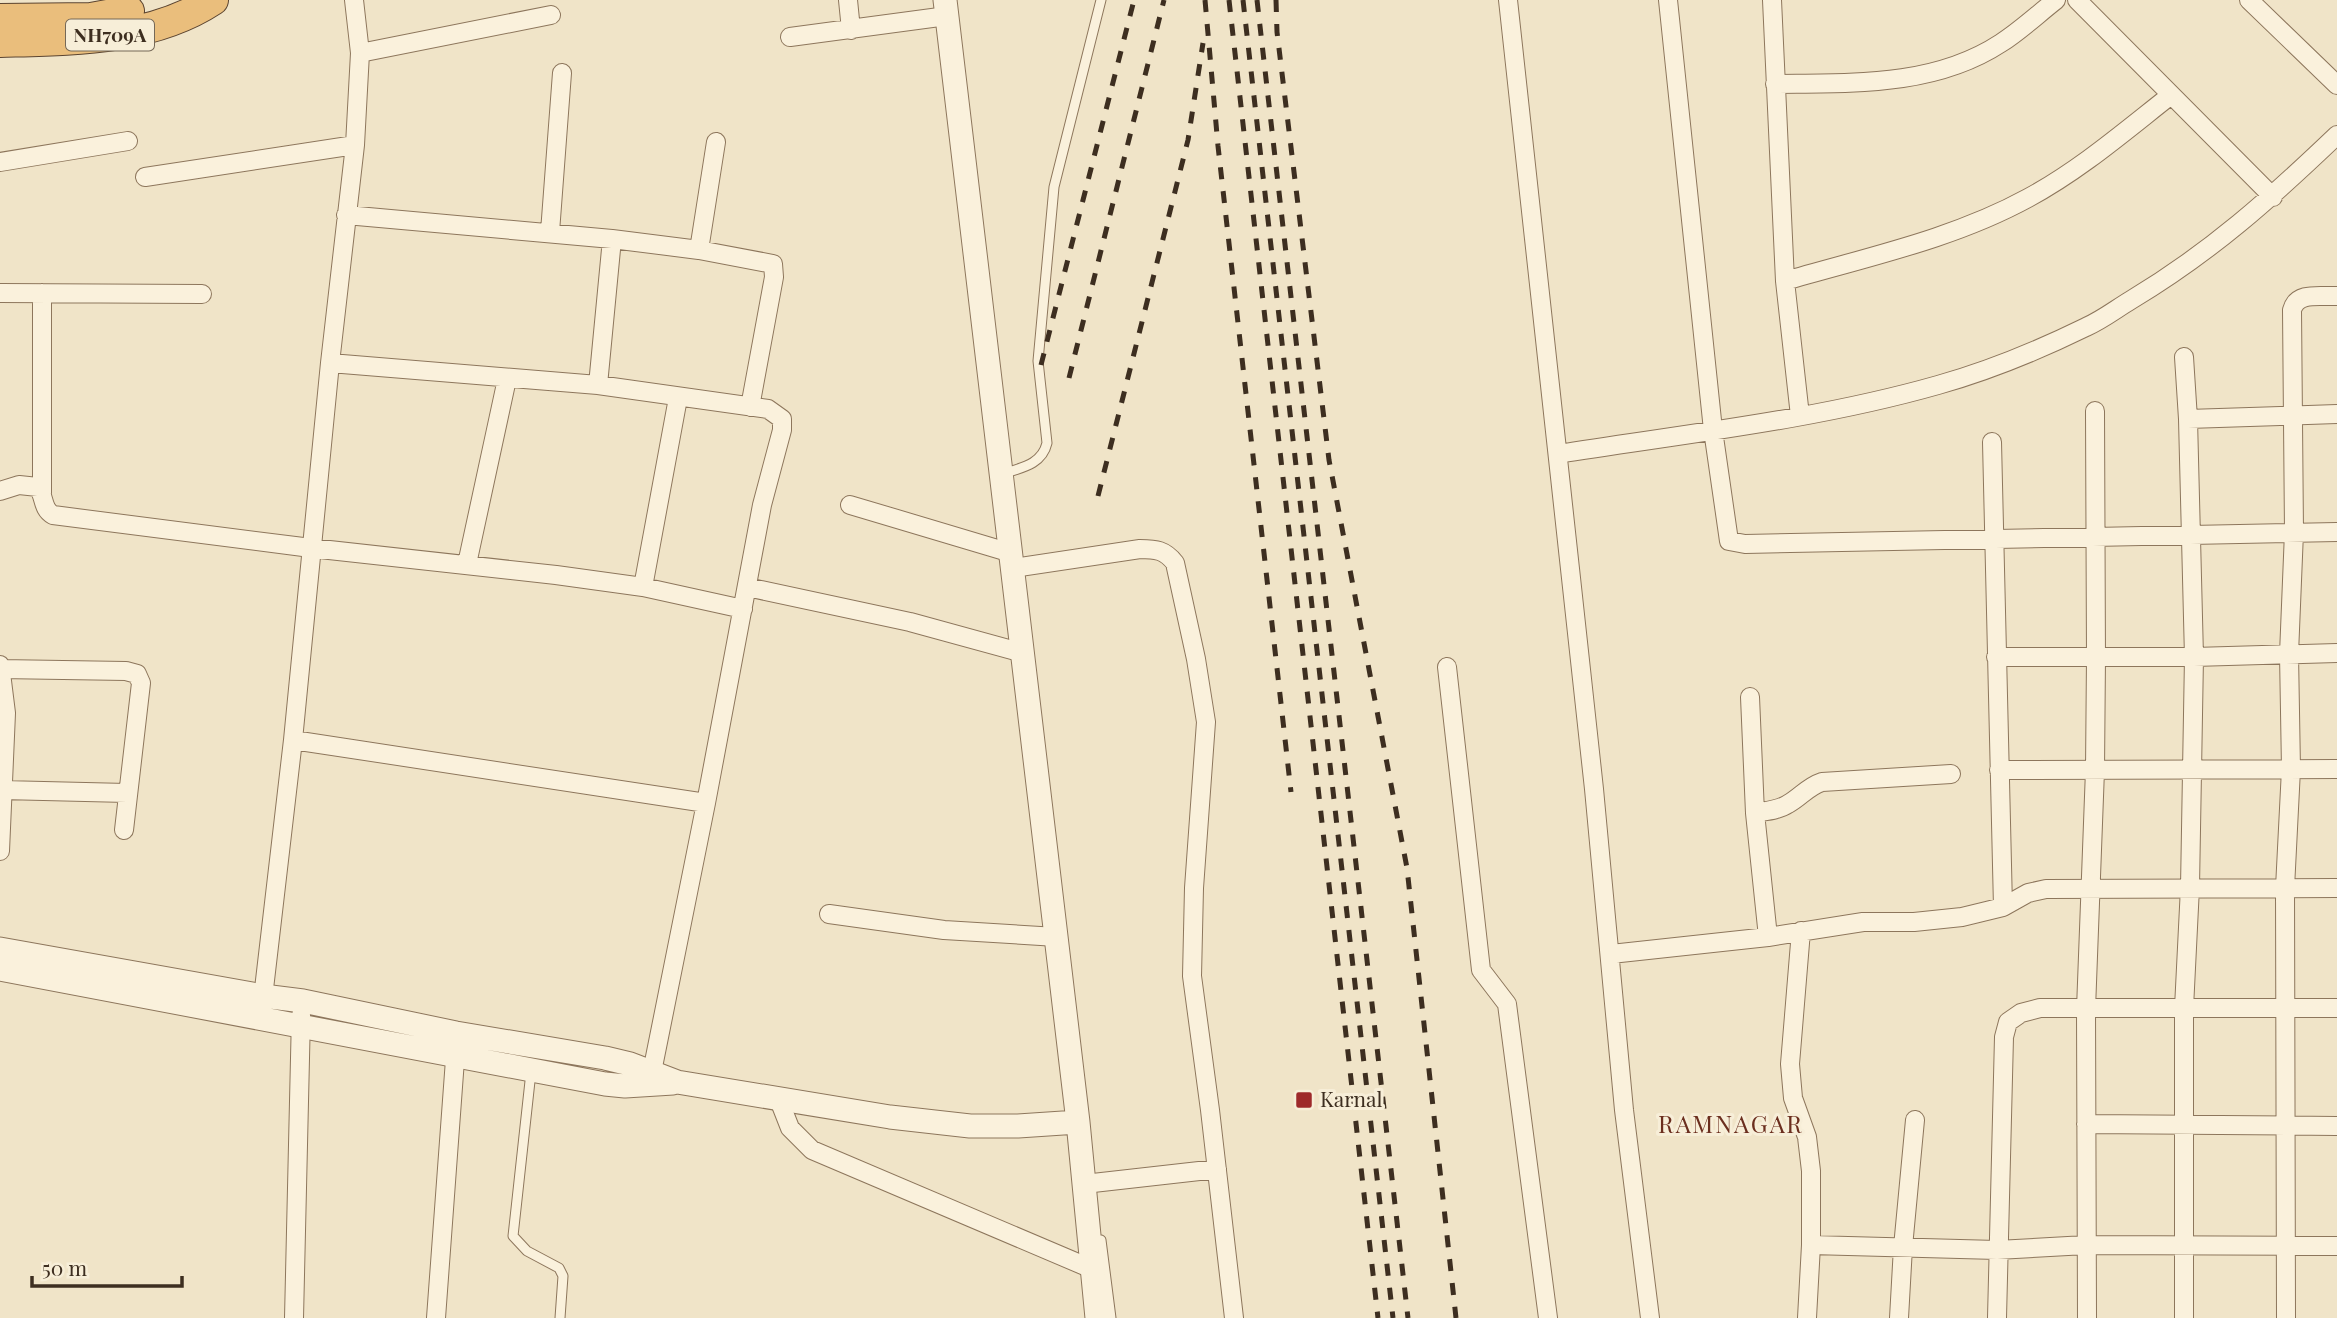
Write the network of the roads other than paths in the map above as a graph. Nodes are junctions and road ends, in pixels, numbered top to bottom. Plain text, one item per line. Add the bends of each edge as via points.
1 (169, 0) edge
2 (213, 0) edge
3 (354, 0) edge
4 (848, 0) edge
5 (1101, 0) edge
6 (1508, 0) edge
7 (1668, 0) edge
8 (1772, 0) edge
9 (2056, 0) edge
10 (2077, 0) edge
11 (2249, 0) edge
12 (946, 8) edge
13 (79, 9) edge
14 (551, 15) dead end
15 (0, 19) edge
16 (851, 30) junction
17 (790, 37) dead end
18 (0, 42) edge
19 (360, 53) junction
20 (562, 73) dead end
21 (1775, 84) junction
22 (2337, 85) edge
23 (2171, 94) junction
24 (2337, 135) edge
25 (128, 141) dead end
26 (716, 142) dead end
27 (355, 145) junction
28 (0, 162) edge
29 (145, 177) dead end
30 (2273, 197) junction
31 (346, 215) junction
32 (550, 232) junction
33 (612, 239) junction
34 (699, 250) junction
35 (1785, 281) junction
36 (0, 293) edge
37 (42, 293) junction
38 (202, 294) dead end
39 (2337, 296) edge
40 (2184, 357) dead end
41 (330, 363) junction
42 (507, 379) junction
43 (598, 386) junction
44 (678, 398) junction
45 (750, 407) junction
46 (2095, 411) dead end
47 (2337, 414) edge
48 (1800, 416) junction
49 (2292, 416) junction
50 (2188, 419) junction
51 (1713, 430) junction
52 (1992, 442) dead end
53 (1558, 454) junction
54 (1002, 474) junction
55 (0, 491) edge
56 (42, 493) junction
57 (850, 505) dead end
58 (2294, 532) junction
59 (2337, 532) edge
60 (2192, 535) junction
61 (1994, 538) junction
62 (2094, 538) junction
63 (311, 548) junction
64 (1012, 561) junction
65 (467, 564) junction
66 (643, 587) junction
67 (747, 587) junction
68 (743, 609) junction
69 (1023, 653) junction
70 (2337, 653) edge
71 (2289, 654) junction
72 (1996, 657) junction
73 (2194, 657) junction
74 (2096, 658) junction
75 (1447, 667) dead end
76 (0, 668) edge
77 (1750, 697) dead end
78 (293, 740) junction
79 (2291, 769) junction
80 (2337, 769) edge
81 (1999, 770) junction
82 (2095, 770) junction
83 (2191, 770) junction
84 (1951, 774) dead end
85 (2, 790) junction
86 (127, 793) junction
87 (706, 803) junction
88 (1755, 813) junction
89 (124, 830) dead end
90 (0, 851) edge
91 (2190, 887) junction
92 (2285, 888) junction
93 (2337, 888) edge
94 (2090, 890) junction
95 (2003, 907) junction
96 (829, 914) dead end
97 (1801, 931) junction
98 (1057, 937) junction
99 (1768, 937) junction
100 (0, 949) edge
101 (1611, 954) junction
102 (0, 969) edge
103 (303, 1001) junction
104 (262, 1008) junction
105 (2183, 1008) junction
106 (2285, 1008) junction
107 (2337, 1008) edge
108 (2086, 1009) junction
109 (299, 1025) junction
110 (456, 1044) junction
111 (531, 1070) junction
112 (652, 1072) junction
113 (677, 1082) junction
114 (779, 1100) junction
115 (1915, 1120) dead end
116 (1078, 1122) junction
117 (2086, 1124) junction
118 (2184, 1125) junction
119 (2285, 1126) junction
120 (2337, 1126) edge
121 (1217, 1169) junction
122 (1089, 1201) junction
123 (1099, 1229) dead end
124 (1811, 1245) junction
125 (2086, 1245) junction
126 (2183, 1246) junction
127 (2286, 1246) junction
128 (2337, 1246) edge
129 (1903, 1247) junction
130 (1997, 1250) junction
131 (1091, 1269) junction
132 (294, 1318) edge
133 (436, 1318) edge
134 (560, 1318) edge
135 (1097, 1318) edge
136 (1111, 1318) edge
137 (1234, 1318) edge
138 (1548, 1318) edge
139 (1650, 1318) edge
140 (1807, 1318) edge
141 (1899, 1318) edge
142 (1997, 1318) edge
143 (2087, 1318) edge
144 (2184, 1318) edge
145 (2286, 1318) edge

1 - 13 highway, NH709A via 149,8
2 - 18 highway, NH709A via 155,27 87,40
3 - 19 street
4 - 16 street
5 - 54 lane via 1054,187 1038,340 1047,443 1040,458
6 - 53 street
7 - 51 street
8 - 21 street
9 - 21 street via 2000,44 1917,76 1869,83
10 - 23 street
11 - 22 street
12 - 16 street
12 - 54 street
13 - 15 highway, NH709A
14 - 19 street
16 - 17 street
19 - 27 street
20 - 32 street
21 - 35 street
23 - 30 street
23 - 35 street via 2070,174 2027,199 1929,240
24 - 30 street
25 - 28 street
26 - 34 street
27 - 29 street
27 - 31 street
30 - 48 street via 2157,285 2088,326 1941,384
31 - 32 street
31 - 41 street
32 - 33 street
33 - 34 street
33 - 43 street
34 - 45 street via 764,261 775,270
35 - 48 street
36 - 37 street
37 - 38 street
37 - 56 street
39 - 49 street via 2294,302
40 - 50 street
41 - 42 street
41 - 63 street
42 - 43 street
42 - 65 street
43 - 44 street
44 - 45 street
44 - 66 street
45 - 67 street via 776,413 782,419 782,430
46 - 62 street
47 - 49 street
48 - 51 street
49 - 50 street
49 - 58 street
50 - 60 street
51 - 53 street
51 - 61 street via 1727,533 1729,541 1736,544
52 - 61 street
53 - 101 street
54 - 64 street
55 - 56 street via 19,485 38,486
56 - 63 street via 45,508 53,516
57 - 64 street
58 - 59 street
58 - 60 street
58 - 71 street
60 - 62 street
60 - 73 street
61 - 62 street
61 - 72 street
62 - 74 street
63 - 65 street
63 - 78 street
64 - 69 street
64 - 121 street via 1158,549 1175,563 1206,722 1191,939
65 - 66 street
66 - 68 street
67 - 68 street
67 - 69 street via 910,622
68 - 87 street
69 - 98 street
70 - 71 street
71 - 73 street
71 - 79 street
72 - 74 street
72 - 81 street
73 - 74 street
73 - 83 street
74 - 82 street
75 - 138 street via 1481,970 1507,1004
76 - 85 street via 6,713
76 - 86 street via 137,674 141,683
77 - 88 street
78 - 87 street
78 - 104 street
79 - 80 street
79 - 83 street
79 - 92 street
81 - 82 street
81 - 95 street
82 - 83 street
82 - 94 street
83 - 91 street
84 - 88 street via 1822,782 1791,803
85 - 86 street
85 - 90 street
86 - 89 street
87 - 112 street
88 - 99 street
91 - 92 street
91 - 94 street
91 - 105 street
92 - 93 street
92 - 106 street
94 - 95 street via 2028,893
94 - 108 street
95 - 97 street via 1938,920 1863,922
96 - 98 street via 944,930
97 - 99 street
97 - 124 street via 1790,1073 1810,1154
98 - 116 street
99 - 101 street
100 - 104 street
101 - 139 street via 1624,1110
102 - 104 street
103 - 104 street
103 - 109 street
103 - 110 street
104 - 109 street
105 - 106 street
105 - 108 street
105 - 118 street
106 - 107 street
106 - 119 street
108 - 117 street
108 - 130 street via 2040,1008 2008,1022
109 - 110 street
109 - 132 street
110 - 111 street
110 - 112 street via 605,1058
110 - 133 street
111 - 113 street via 625,1086
111 - 134 lane via 513,1236 527,1251 559,1268 563,1276
112 - 113 street
113 - 114 street
114 - 116 street via 970,1126
114 - 131 street via 790,1128 813,1150
115 - 129 street
116 - 122 street
117 - 118 street
117 - 125 street
118 - 119 street
118 - 126 street
119 - 120 street
119 - 127 street
121 - 122 street
121 - 137 street
122 - 131 street
123 - 136 lane
124 - 129 street
124 - 140 street
125 - 126 street
125 - 130 street
125 - 143 street
126 - 127 street
126 - 144 street
127 - 128 street
127 - 145 street
129 - 130 street
129 - 141 street
130 - 142 street
131 - 135 street

